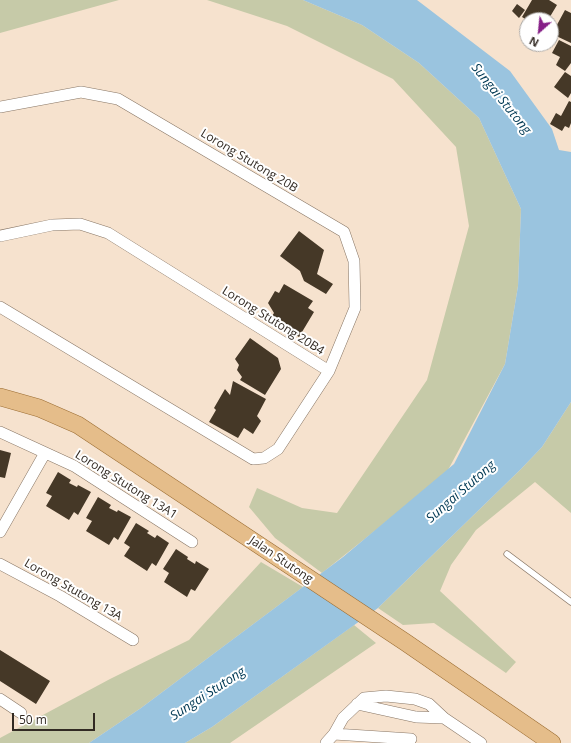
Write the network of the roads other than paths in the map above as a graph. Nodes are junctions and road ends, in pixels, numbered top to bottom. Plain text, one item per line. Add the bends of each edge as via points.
1 (0, 108) edge
2 (0, 236) edge
3 (0, 307) edge
4 (329, 371) junction
5 (0, 397) edge
6 (0, 432) edge
7 (45, 453) junction
8 (0, 532) edge
9 (192, 542) dead end
10 (507, 554) dead end
11 (0, 564) edge
12 (571, 602) edge
13 (133, 640) dead end
14 (0, 699) edge
15 (357, 704) junction
16 (21, 713) dead end
17 (444, 718) junction
18 (334, 734) junction
19 (411, 739) dead end
20 (326, 743) edge
21 (481, 743) edge
22 (552, 743) edge

1 - 4 street, Lorong Stutong 20B via 80,92 118,99 344,232 354,261 355,308
2 - 4 street, Lorong Stutong 20B4 via 52,225 80,224 108,233
3 - 4 street, Lorong Stutong 20B4 via 253,460 264,458 278,449
5 - 22 main road, Jalan Stutong via 39,408 78,425
6 - 7 street, Lorong Stutong 13A1
7 - 8 street
7 - 9 street, Lorong Stutong 13A1 via 74,466
10 - 12 lane
11 - 13 street, Lorong Stutong 13A
14 - 16 street
15 - 17 street via 416,717
15 - 17 street via 364,698 402,696 429,704
15 - 18 street via 343,718
17 - 21 street
18 - 19 street
18 - 20 street

